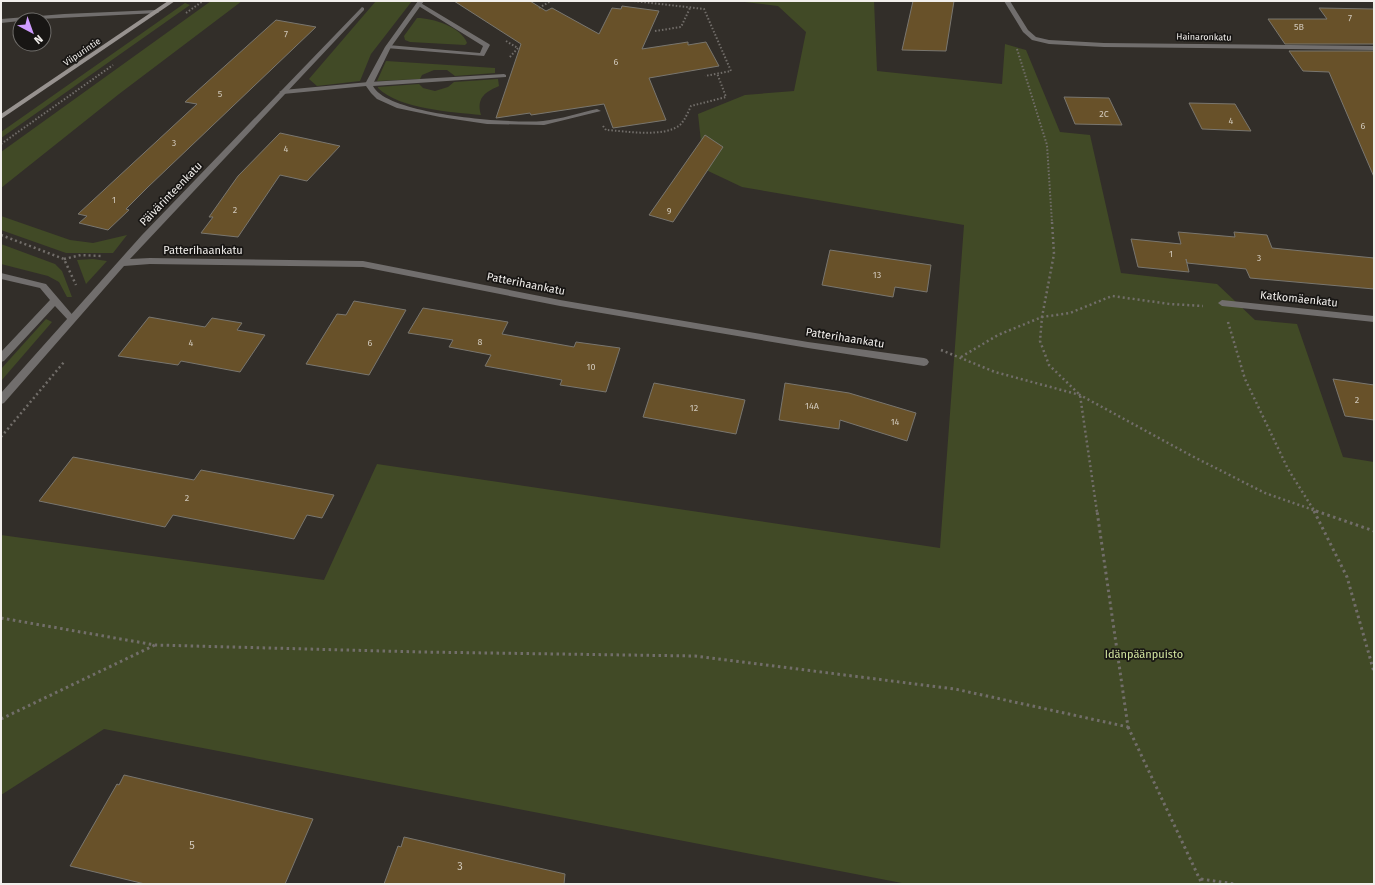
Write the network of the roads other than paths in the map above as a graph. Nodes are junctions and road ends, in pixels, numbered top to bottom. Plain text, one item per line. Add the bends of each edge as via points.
1 (172, 1) edge
2 (1007, 1) edge
3 (420, 3) edge
4 (362, 9) dead end
5 (156, 12) junction
6 (1, 21) edge
7 (388, 47) junction
8 (1374, 48) edge
9 (504, 76) dead end
10 (369, 84) junction
11 (283, 92) junction
12 (598, 111) road end
13 (1, 117) edge
14 (123, 261) junction
15 (1, 276) edge
16 (55, 300) junction
17 (1222, 303) road end
18 (72, 319) junction
19 (1374, 319) edge
20 (1, 358) edge
21 (924, 362) road end
22 (1, 400) edge

1 - 5 main road, Viipurintie
2 - 8 street, Hainaronkatu via 1025,32 1034,39 1050,42
3 - 7 street
3 - 7 street via 487,44 482,55
4 - 11 street, Päivärinteenkatu
5 - 6 street
5 - 13 main road, Viipurintie
7 - 10 street
9 - 10 street
10 - 11 street
10 - 12 street via 375,94 385,101 447,116 543,123
11 - 14 street, Päivärinteenkatu
14 - 18 street, Päivärinteenkatu
14 - 21 street, Patterihaankatu via 363,264 560,303
15 - 16 street via 43,286
16 - 18 street
16 - 20 street
17 - 19 street, Katkomäenkatu
18 - 22 street, Päivärinteenkatu

